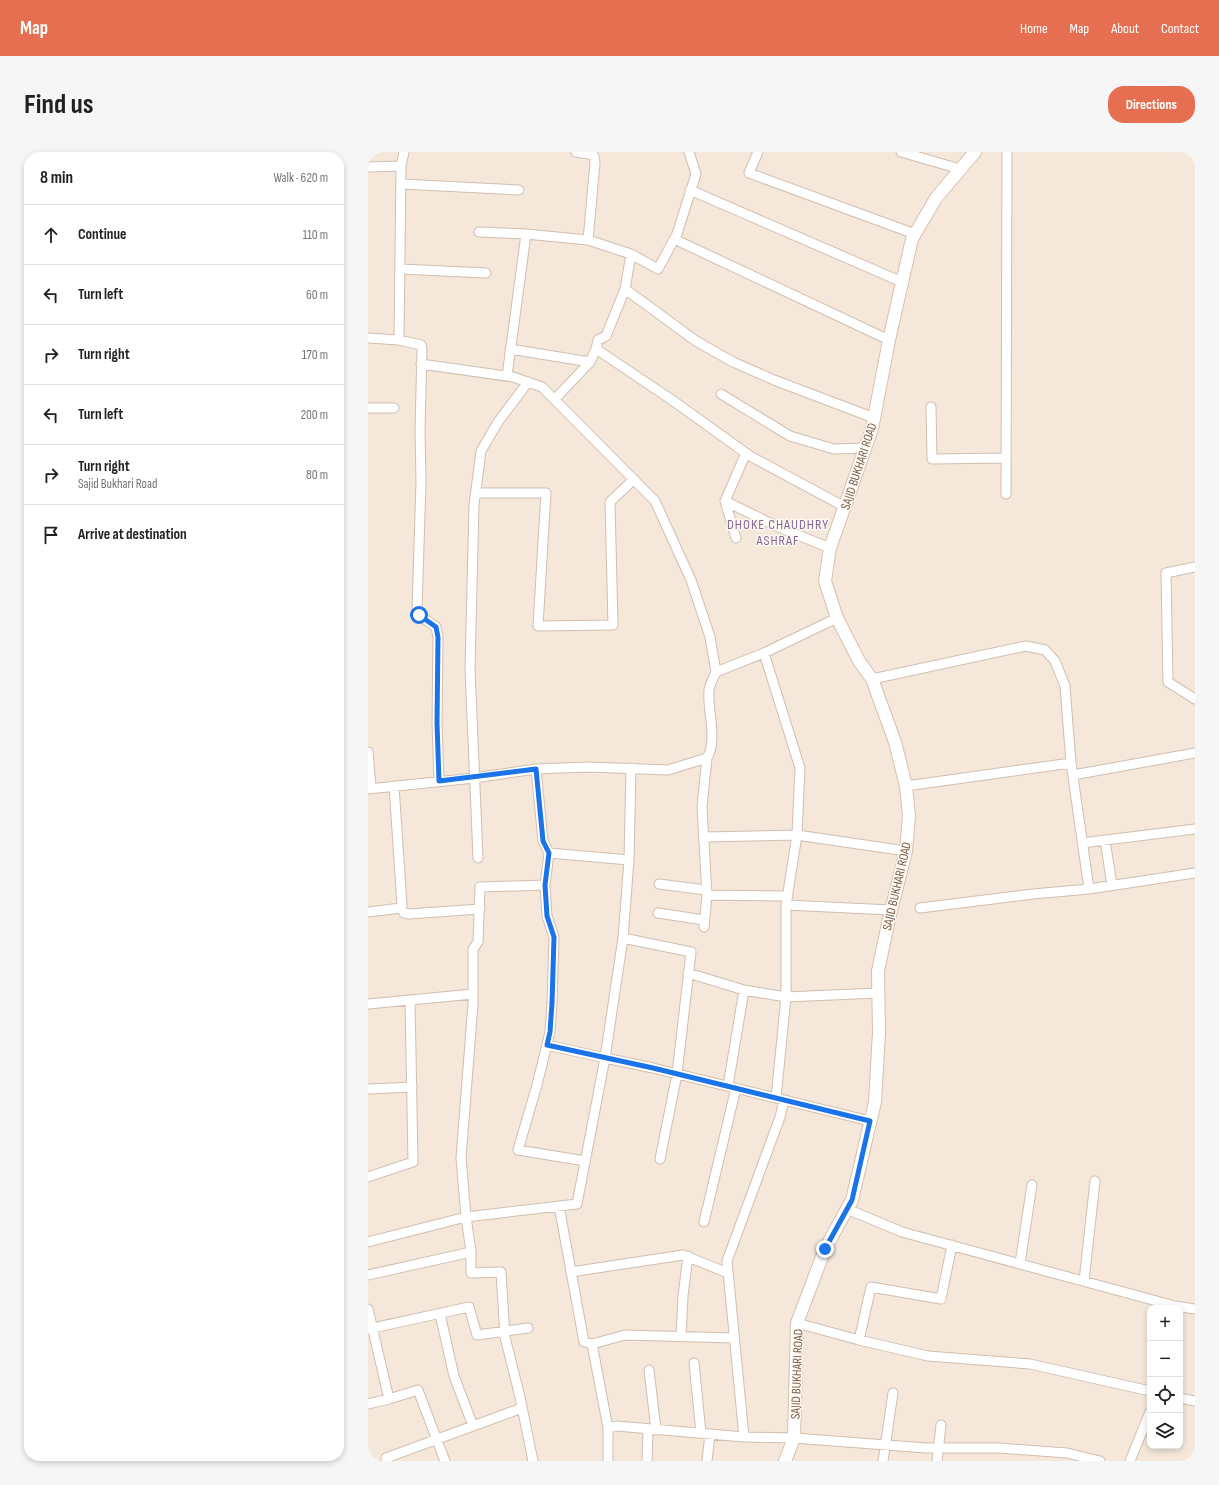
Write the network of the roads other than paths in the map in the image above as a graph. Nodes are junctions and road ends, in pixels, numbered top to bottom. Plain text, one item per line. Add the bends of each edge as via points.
1 (404, 152) edge
2 (576, 152) edge
3 (689, 152) edge
4 (758, 152) edge
5 (901, 152) edge
6 (975, 152) edge
7 (1007, 152) edge
8 (401, 166) junction
9 (368, 167) edge
10 (960, 169) junction
11 (401, 184) junction
12 (519, 190) dead end
13 (690, 190) junction
14 (479, 232) dead end
15 (526, 234) junction
16 (915, 234) junction
17 (674, 239) junction
18 (588, 240) junction
19 (631, 254) junction
20 (400, 269) junction
21 (486, 273) dead end
22 (902, 282) junction
23 (625, 289) junction
24 (368, 338) edge
25 (399, 340) junction
26 (889, 340) junction
27 (510, 349) junction
28 (596, 349) junction
29 (590, 362) junction
30 (421, 364) junction
31 (506, 376) junction
32 (528, 382) junction
33 (721, 394) dead end
34 (555, 399) junction
35 (931, 407) dead end
36 (368, 408) edge
37 (394, 408) dead end
38 (874, 418) junction
39 (865, 448) junction
40 (746, 453) junction
41 (1006, 458) junction
42 (634, 479) junction
43 (476, 493) junction
44 (1006, 494) dead end
45 (725, 501) junction
46 (845, 507) junction
47 (736, 538) dead end
48 (830, 548) junction
49 (1195, 567) edge
50 (837, 618) junction
51 (764, 653) junction
52 (716, 672) junction
53 (872, 679) junction
54 (1195, 699) edge
55 (368, 752) edge
56 (1195, 753) edge
57 (707, 758) junction
58 (1071, 763) junction
59 (631, 768) junction
60 (536, 769) junction
61 (1073, 775) junction
62 (474, 778) junction
63 (439, 781) junction
64 (394, 786) junction
65 (906, 786) junction
66 (370, 788) edge
67 (1195, 829) edge
68 (797, 835) junction
69 (705, 837) junction
70 (1105, 840) junction
71 (1082, 843) junction
72 (906, 851) junction
73 (549, 853) junction
74 (478, 858) dead end
75 (629, 860) junction
76 (1195, 873) edge
77 (659, 884) dead end
78 (545, 885) junction
79 (1112, 885) junction
80 (1089, 889) junction
81 (706, 892) junction
82 (788, 896) junction
83 (786, 905) junction
84 (401, 908) junction
85 (920, 908) dead end
86 (480, 909) junction
87 (891, 910) junction
88 (368, 912) edge
89 (658, 913) dead end
90 (623, 938) junction
91 (688, 973) junction
92 (744, 990) junction
93 (878, 993) junction
94 (474, 994) junction
95 (786, 997) junction
96 (410, 1000) junction
97 (368, 1004) edge
98 (547, 1045) junction
99 (605, 1058) junction
100 (677, 1074) junction
101 (412, 1087) junction
102 (732, 1087) junction
103 (368, 1089) edge
104 (780, 1099) junction
105 (870, 1121) junction
106 (660, 1159) dead end
107 (586, 1161) junction
108 (368, 1177) edge
109 (1095, 1181) dead end
110 (1032, 1185) dead end
111 (559, 1206) junction
112 (847, 1209) junction
113 (466, 1217) junction
114 (704, 1222) dead end
115 (368, 1242) edge
116 (952, 1245) junction
117 (471, 1252) junction
118 (688, 1256) junction
119 (1020, 1263) junction
120 (571, 1272) junction
121 (728, 1273) junction
122 (368, 1275) edge
123 (1084, 1281) junction
124 (368, 1309) edge
125 (1195, 1309) edge
126 (440, 1314) junction
127 (797, 1323) junction
128 (528, 1328) dead end
129 (370, 1329) edge
130 (505, 1331) junction
131 (681, 1336) junction
132 (734, 1338) junction
133 (859, 1340) junction
134 (592, 1344) junction
135 (694, 1364) dead end
136 (649, 1370) dead end
137 (1147, 1390) edge
138 (893, 1393) dead end
139 (389, 1399) junction
140 (1183, 1399) edge
141 (1195, 1401) edge
142 (368, 1404) edge
143 (522, 1408) junction
144 (1150, 1413) edge
145 (940, 1425) dead end
146 (473, 1426) junction
147 (608, 1428) junction
148 (652, 1429) junction
149 (706, 1434) junction
150 (744, 1437) junction
151 (794, 1438) junction
152 (437, 1439) junction
153 (886, 1445) junction
154 (938, 1448) junction
155 (386, 1458) dead end
156 (445, 1461) edge
157 (533, 1461) edge
158 (608, 1461) edge
159 (647, 1461) edge
160 (707, 1461) edge
161 (785, 1461) edge
162 (883, 1461) edge
163 (937, 1461) edge
164 (1100, 1461) edge
165 (1130, 1461) edge

1 - 8 street
2 - 18 street via 594,156 595,163
3 - 13 street via 696,174
4 - 16 street via 749,173
5 - 10 street
6 - 10 street, SAJID BUKHARI ROAD
7 - 41 street
8 - 9 street
8 - 11 street
10 - 16 street, SAJID BUKHARI ROAD via 936,198
11 - 12 street
11 - 20 street
13 - 17 street
13 - 22 street
14 - 15 street
15 - 18 street
15 - 27 street
16 - 22 street, SAJID BUKHARI ROAD
17 - 19 street via 658,269
17 - 26 street
18 - 19 street
19 - 23 street
20 - 21 street
20 - 25 street
22 - 26 street, SAJID BUKHARI ROAD
23 - 28 street via 606,336 598,340
23 - 38 street via 696,341 733,362
24 - 25 street
25 - 30 street via 420,345
26 - 38 street, SAJID BUKHARI ROAD
27 - 29 street
27 - 31 street
28 - 29 street
28 - 40 street
29 - 34 street
30 - 31 street
30 - 63 street via 417,610 419,615 436,627 438,637
31 - 32 street
32 - 34 street via 542,387
32 - 43 street via 498,422 481,451
33 - 39 street via 790,436 834,449
34 - 42 street
35 - 41 street via 932,459
36 - 37 street
38 - 39 street, SAJID BUKHARI ROAD
39 - 46 street, SAJID BUKHARI ROAD
40 - 45 street
40 - 46 street
41 - 44 street
42 - 43 street via 610,502 613,626 538,626 546,493
42 - 52 street via 655,501 691,580 710,637
43 - 62 street via 470,669
45 - 47 street
45 - 48 street
46 - 48 street, SAJID BUKHARI ROAD
48 - 50 street, SAJID BUKHARI ROAD via 825,581
49 - 54 street via 1166,573 1168,682
50 - 51 street
50 - 53 street, SAJID BUKHARI ROAD via 859,661
51 - 52 street
51 - 68 street via 800,768
52 - 57 street via 709,689 712,722 710,753
53 - 58 street via 1026,646 1045,650 1055,661 1065,686
53 - 65 street, SAJID BUKHARI ROAD via 895,742
55 - 66 street
56 - 61 street
57 - 59 street via 668,770
57 - 69 street via 702,808
58 - 61 street
58 - 65 street
59 - 60 street
59 - 75 street
60 - 62 street
60 - 73 street via 543,841
61 - 71 street
62 - 63 street
62 - 74 street
63 - 64 street
64 - 66 street
64 - 84 street
65 - 72 street, SAJID BUKHARI ROAD via 909,816
67 - 70 street
68 - 69 street
68 - 72 street
68 - 82 street
69 - 81 street
70 - 71 street
70 - 79 street
71 - 80 street
72 - 87 street, SAJID BUKHARI ROAD
73 - 75 street
73 - 78 street
75 - 90 street
76 - 79 street
77 - 81 street
78 - 86 street via 480,887
78 - 98 street via 547,916 554,937 552,1003
79 - 80 street
80 - 85 street
81 - 82 street
81 - 89 street via 704,924
82 - 83 street
83 - 87 street
83 - 95 street
84 - 86 street via 404,913 409,914
84 - 88 street
86 - 94 street via 478,942 473,949
87 - 93 street, SAJID BUKHARI ROAD via 878,971
90 - 91 street via 691,952
90 - 99 street
91 - 92 street
91 - 100 street
92 - 95 street
92 - 102 street
93 - 95 street
93 - 105 street, SAJID BUKHARI ROAD via 875,1094
94 - 96 street
94 - 113 street via 461,1158
95 - 104 street
96 - 97 street
96 - 101 street
98 - 99 street
98 - 107 street via 518,1150
99 - 100 street
99 - 107 street
100 - 102 street
100 - 106 street
101 - 103 street
101 - 108 street via 413,1162
102 - 104 street
102 - 114 street
104 - 105 street
104 - 121 street via 780,1117 727,1261
105 - 112 street, SAJID BUKHARI ROAD via 852,1200
107 - 111 street via 577,1204
109 - 123 street
110 - 119 street
111 - 113 street
111 - 120 street
112 - 116 street via 902,1232
112 - 127 street, SAJID BUKHARI ROAD via 825,1249
113 - 115 street
113 - 117 street
116 - 119 street
116 - 133 street via 941,1299 871,1287
117 - 122 street
117 - 130 street via 471,1273 501,1272
118 - 120 street
118 - 121 street
118 - 131 street
119 - 123 street
120 - 134 street via 584,1342
121 - 132 street
123 - 125 street
124 - 129 street
126 - 129 street
126 - 130 street via 469,1307 477,1335
126 - 146 street via 454,1376
127 - 133 street
127 - 151 street, SAJID BUKHARI ROAD
128 - 130 street
129 - 139 street
130 - 143 street
131 - 132 street
131 - 134 street via 625,1335
132 - 150 street
133 - 137 street via 928,1356 1030,1364
134 - 147 street
135 - 149 street
136 - 148 street
138 - 153 street
139 - 142 street
139 - 152 street via 418,1390
140 - 141 street
143 - 146 street
143 - 157 street
144 - 165 street
145 - 154 street
146 - 152 street
147 - 148 street via 617,1426
147 - 158 street
148 - 149 street
148 - 159 street
149 - 150 street
149 - 160 street
150 - 151 street
151 - 153 street
151 - 161 street, SAJID BUKHARI ROAD
152 - 155 street
152 - 156 street
153 - 154 street
153 - 162 street
154 - 163 street
154 - 164 street via 999,1448 1067,1453

